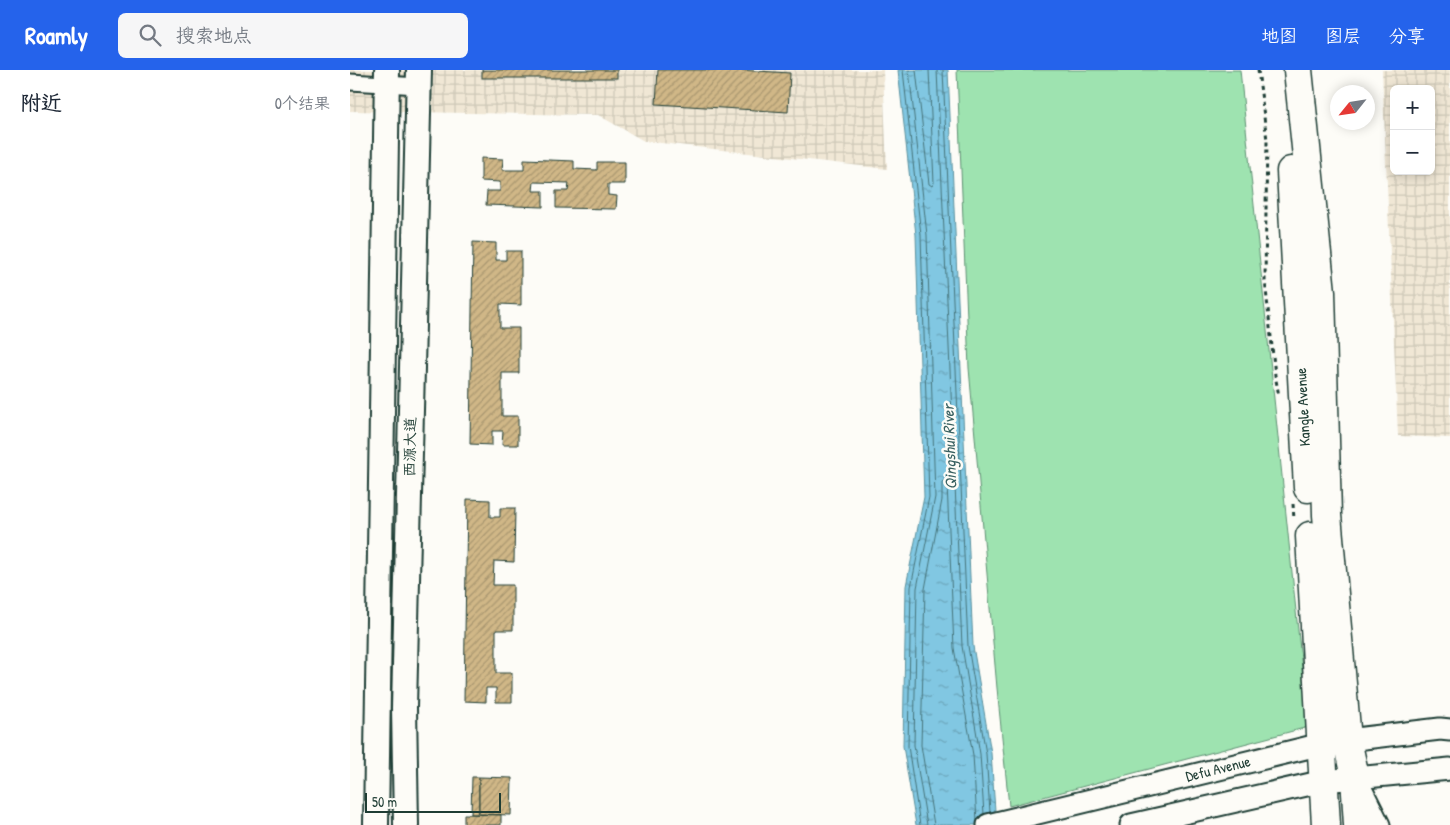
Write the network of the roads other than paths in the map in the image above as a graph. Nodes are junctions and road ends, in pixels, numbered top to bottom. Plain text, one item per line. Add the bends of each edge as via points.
1 (1285, 70) edge
2 (1298, 70) edge
3 (387, 77) edge
4 (419, 78) edge
5 (350, 82) edge
6 (1450, 730) edge
7 (1334, 742) junction
8 (1450, 769) edge
9 (1355, 778) junction
10 (1324, 781) junction
11 (376, 825) edge
12 (406, 825) edge
13 (988, 825) edge
14 (1132, 825) edge
15 (1326, 825) edge
16 (1358, 825) edge
17 (1379, 825) edge

1 - 7 highway, Kangle Avenue
2 - 7 highway, Kangle Avenue via 1321,292
3 - 4 street
3 - 5 street
3 - 11 main road, 西源大道
4 - 12 main road, 西源大道 via 404,708
6 - 7 main road, Defu Avenue
7 - 9 highway
7 - 10 highway
7 - 13 main road, Defu Avenue
8 - 9 main road
9 - 10 main road
9 - 16 highway
9 - 17 main road
10 - 14 main road
10 - 15 highway

